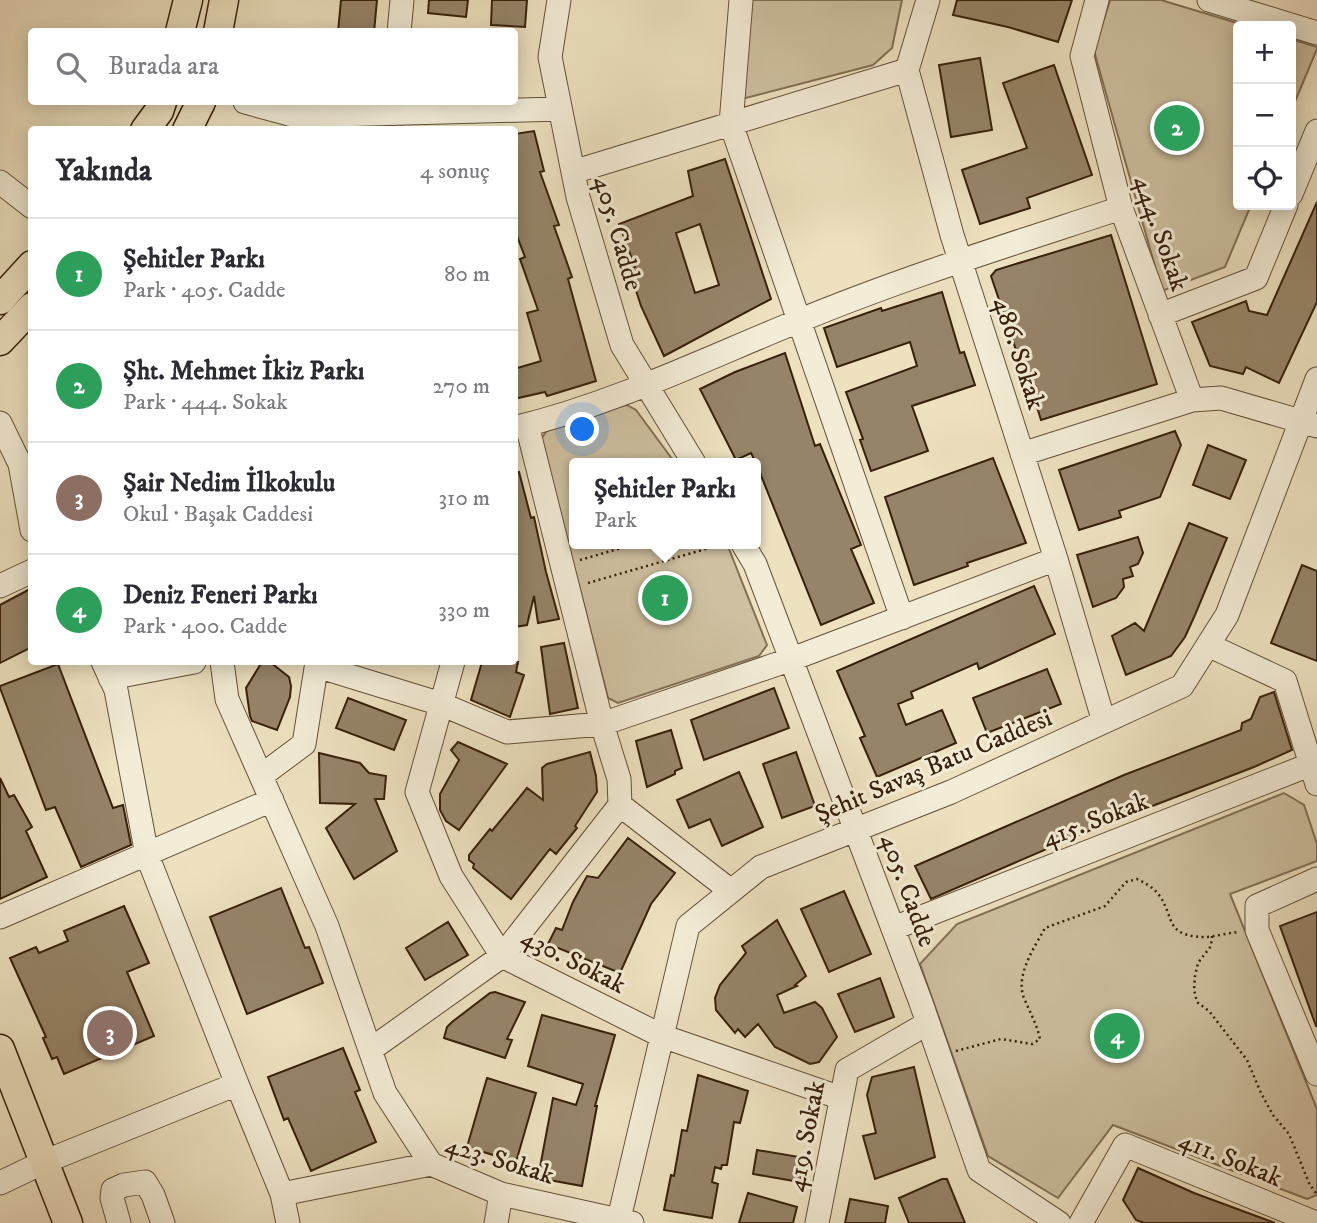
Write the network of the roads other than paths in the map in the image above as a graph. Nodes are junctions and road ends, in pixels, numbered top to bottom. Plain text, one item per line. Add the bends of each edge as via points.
1 (188, 0) edge
2 (224, 0) edge
3 (402, 0) edge
4 (559, 0) edge
5 (741, 0) edge
6 (928, 0) edge
7 (1097, 0) edge
8 (1209, 0) edge
9 (1273, 9) edge
10 (181, 28) edge
11 (219, 28) edge
12 (399, 28) edge
13 (1317, 33) edge
14 (907, 70) junction
15 (161, 105) edge
16 (200, 105) edge
17 (253, 105) edge
18 (561, 109) junction
19 (394, 115) edge
20 (294, 123) edge
21 (731, 124) junction
22 (148, 126) edge
23 (189, 126) edge
24 (1317, 131) edge
25 (573, 172) junction
26 (0, 182) edge
27 (1296, 182) edge
28 (28, 204) edge
29 (1121, 208) junction
30 (1284, 210) edge
31 (961, 261) junction
32 (28, 269) edge
33 (0, 300) edge
34 (28, 311) edge
35 (1160, 314) junction
36 (798, 321) junction
37 (0, 341) edge
38 (1317, 379) edge
39 (647, 386) junction
40 (1192, 400) junction
41 (1309, 423) edge
42 (0, 424) edge
43 (521, 427) edge
44 (1022, 454) junction
45 (691, 458) edge
46 (28, 508) edge
47 (746, 549) edge
48 (1056, 559) junction
49 (28, 573) edge
50 (0, 586) edge
51 (902, 618) junction
52 (1208, 645) junction
53 (792, 659) junction
54 (161, 665) edge
55 (222, 665) edge
56 (317, 665) edge
57 (320, 665) edge
58 (452, 665) edge
59 (107, 670) edge
60 (441, 704) junction
61 (1104, 722) junction
62 (602, 724) junction
63 (1315, 770) edge
64 (261, 776) junction
65 (272, 800) junction
66 (620, 805) junction
67 (857, 829) junction
68 (147, 855) junction
69 (1317, 879) edge
70 (731, 891) junction
71 (0, 917) edge
72 (894, 928) junction
73 (502, 956) junction
74 (928, 1023) junction
75 (662, 1035) junction
76 (0, 1049) edge
77 (370, 1049) junction
78 (1317, 1074) edge
79 (237, 1084) junction
80 (841, 1098) junction
81 (44, 1162) junction
82 (431, 1164) junction
83 (0, 1183) edge
84 (282, 1194) junction
85 (501, 1194) junction
86 (623, 1222) edge
87 (68, 1223) edge
88 (119, 1223) edge
89 (163, 1223) edge
90 (288, 1223) edge
91 (496, 1223) edge
92 (817, 1223) edge
93 (1059, 1223) edge
94 (1081, 1223) edge
95 (1316, 1223) edge

1 - 10 main road
2 - 11 main road
3 - 12 street
4 - 18 street, 405. Cadde via 550,57
5 - 21 street
6 - 14 street
7 - 29 street, 444. Sokak via 1082,56
8 - 9 street
9 - 13 street
14 - 21 street
14 - 31 street, 486. Sokak
15 - 22 main road
16 - 23 main road
17 - 20 street
18 - 19 street
18 - 25 street, 405. Cadde
19 - 20 street
21 - 25 street
21 - 36 street
24 - 27 street
25 - 39 street, 405. Cadde via 622,345
26 - 28 street
29 - 31 street
29 - 35 street, 444. Sokak
30 - 35 street via 1256,278
31 - 36 street
31 - 44 street, 486. Sokak
32 - 33 main road
34 - 37 main road
35 - 40 street, 444. Sokak
36 - 39 street
36 - 51 street
38 - 41 street, Şehit Savaş Batu Caddesi
39 - 43 street
39 - 45 street, 405. Cadde
40 - 41 street via 1221,398
40 - 44 street
41 - 52 street, Şehit Savaş Batu Caddesi via 1227,615
42 - 46 street via 20,464
43 - 62 street via 563,565
44 - 48 street, 486. Sokak
47 - 53 street, 405. Cadde
48 - 51 street
48 - 61 street, 486. Sokak
49 - 50 street
51 - 53 street
52 - 61 street, Şehit Savaş Batu Caddesi via 1182,686
52 - 63 street via 1285,681
53 - 62 street
53 - 67 street, 405. Cadde
54 - 59 street
55 - 64 street via 227,699
56 - 64 street via 304,744
57 - 60 street
58 - 60 street, 430. Sokak
59 - 68 street via 116,690
60 - 62 street via 507,732
60 - 73 street, 430. Sokak via 416,792 451,876
61 - 67 street, Şehit Savaş Batu Caddesi
62 - 66 street via 620,779
63 - 72 street, 415. Sokak
64 - 65 street
65 - 68 street
65 - 77 street via 327,926
66 - 70 street
66 - 73 street
67 - 70 street, Şehit Savaş Batu Caddesi via 761,867
67 - 72 street, 405. Cadde
68 - 71 street
68 - 79 street
69 - 78 street via 1257,906 1257,930
70 - 75 street, Şehit Savaş Batu Caddesi via 688,926
72 - 74 street, 405. Cadde
73 - 75 street, 430. Sokak
73 - 77 street
74 - 80 street, 419. Sokak via 847,1070
74 - 93 street, 405. Cadde via 979,1170
75 - 80 street, 430. Sokak
75 - 86 street, Şehit Savaş Batu Caddesi
76 - 81 main road
77 - 82 street via 385,1093
79 - 81 street
79 - 84 street
80 - 92 street, 419. Sokak
81 - 83 street
81 - 87 main road
82 - 84 street, 423. Sokak
82 - 85 street, 423. Sokak
84 - 90 street
85 - 86 street, 423. Sokak
85 - 91 street
88 - 89 street via 113,1190 145,1182
94 - 95 street, 411. Sokak via 1125,1145

